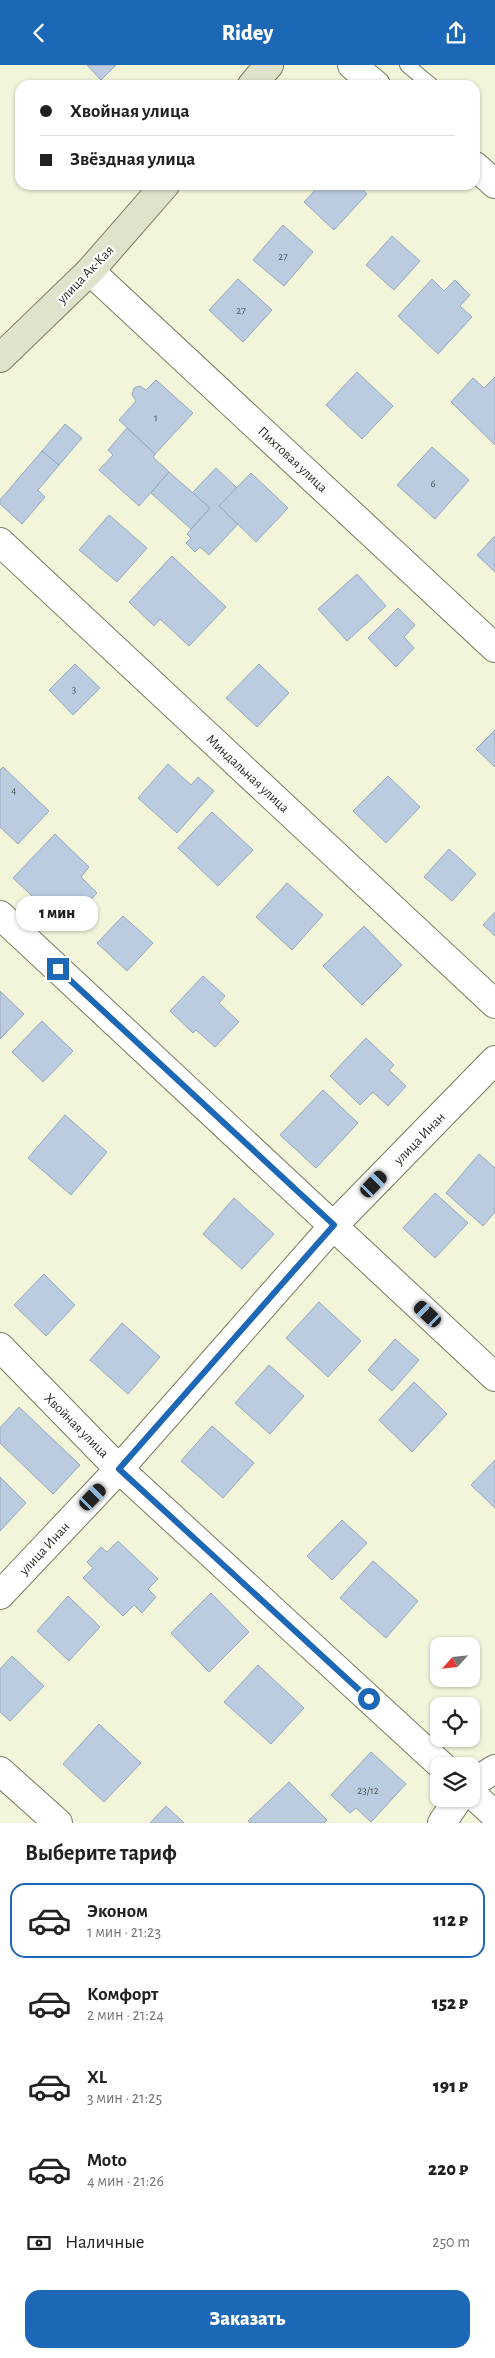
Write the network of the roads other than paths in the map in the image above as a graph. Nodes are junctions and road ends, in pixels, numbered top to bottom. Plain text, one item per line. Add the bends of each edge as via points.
1 (269, 65) edge
2 (352, 65) edge
3 (407, 65) edge
4 (256, 80) edge
5 (370, 80) edge
6 (425, 80) edge
7 (480, 170) edge
8 (495, 184) edge
9 (161, 190) edge
10 (90, 271) junction
11 (0, 358) edge
12 (0, 542) edge
13 (495, 648) edge
14 (0, 915) edge
15 (495, 1005) edge
16 (495, 1060) edge
17 (334, 1225) junction
18 (0, 1347) edge
19 (495, 1377) edge
20 (119, 1469) junction
21 (0, 1595) edge
22 (432, 1757) edge
23 (495, 1769) edge
24 (0, 1771) edge
25 (480, 1778) edge
26 (480, 1801) edge
27 (453, 1807) edge
28 (495, 1815) edge
29 (58, 1823) edge
30 (442, 1823) edge

1 - 4 main road
2 - 5 street
3 - 6 lane
7 - 8 street
9 - 10 main road, улица Ак-Кая
10 - 11 main road, улица Ак-Кая
10 - 13 street, Пихтовая улица
12 - 15 street, Миндальная улица
14 - 17 street
16 - 17 street, улица Инан
17 - 19 street
17 - 20 street, улица Инан
18 - 20 street, Хвойная улица
20 - 21 street, улица Инан
20 - 22 street, Хвойная улица
23 - 25 street
24 - 29 street
26 - 28 street
27 - 30 street

